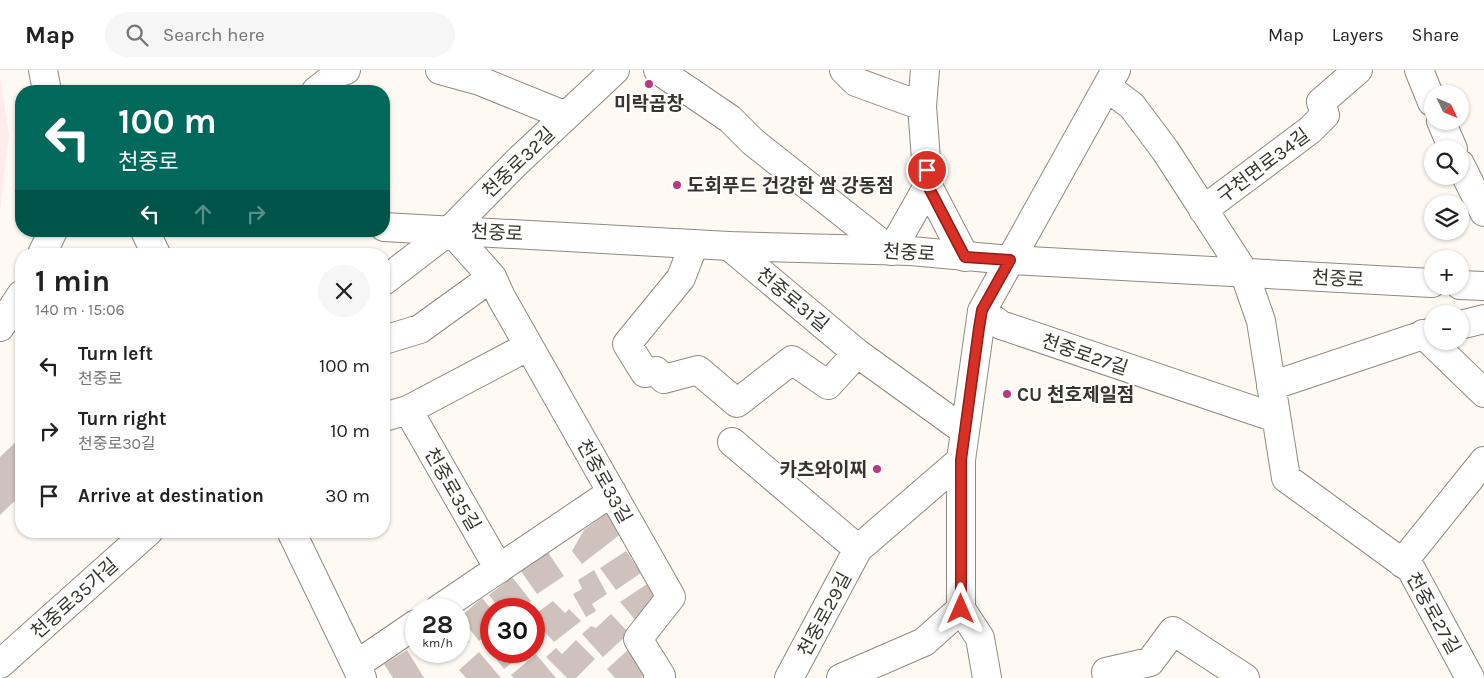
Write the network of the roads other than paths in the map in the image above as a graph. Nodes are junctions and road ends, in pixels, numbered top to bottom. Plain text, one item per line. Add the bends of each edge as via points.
1 (44, 70) edge
2 (440, 70) edge
3 (615, 70) edge
4 (658, 70) edge
5 (844, 70) edge
6 (925, 70) edge
7 (1358, 70) edge
8 (1419, 70) edge
9 (341, 71) edge
10 (1111, 78) edge
11 (46, 85) edge
12 (324, 85) edge
13 (1425, 85) edge
14 (922, 106) junction
15 (566, 116) junction
16 (1469, 182) edge
17 (928, 186) junction
18 (1203, 210) junction
19 (1484, 212) edge
20 (390, 227) edge
21 (450, 230) junction
22 (694, 244) junction
23 (729, 246) junction
24 (891, 250) junction
25 (965, 257) junction
26 (1010, 260) junction
27 (1244, 272) junction
28 (390, 276) edge
29 (492, 277) junction
30 (1424, 283) edge
31 (1469, 285) edge
32 (1484, 286) edge
33 (15, 304) edge
34 (982, 310) junction
35 (1484, 319) edge
36 (1469, 323) edge
37 (0, 327) edge
38 (1424, 334) edge
39 (390, 338) edge
40 (528, 346) junction
41 (1444, 350) edge
42 (857, 353) junction
43 (1271, 386) junction
44 (1484, 393) edge
45 (396, 413) edge
46 (1276, 418) junction
47 (965, 431) junction
48 (732, 442) dead end
49 (961, 460) junction
50 (1484, 461) edge
51 (612, 492) junction
52 (141, 538) edge
53 (294, 538) edge
54 (858, 549) junction
55 (1402, 562) junction
56 (499, 568) junction
57 (455, 598) edge
58 (961, 609) junction
59 (405, 633) edge
60 (0, 664) edge
61 (359, 672) edge
62 (1460, 674) edge
63 (1106, 675) edge
64 (658, 678) edge
65 (789, 678) edge
66 (841, 678) edge
67 (987, 678) edge
68 (1246, 678) edge

1 - 11 street
2 - 15 street, 천중로32길 via 480,81
3 - 15 street, 천중로32길
4 - 24 street via 730,119 753,142
5 - 14 street via 856,82
6 - 14 street
7 - 18 street, 구천면로34길 via 1321,102 1325,115 1310,130
8 - 13 street
9 - 12 street
10 - 18 street, 구천면로34길
10 - 26 street, 구천면로34길
14 - 17 street
15 - 21 street, 천중로32길
16 - 19 street
17 - 24 street
17 - 25 street
18 - 27 street
20 - 21 street, 천중로
21 - 22 street, 천중로
21 - 28 street, 천중로
21 - 29 street, 천중로33길
22 - 23 street, 천중로
22 - 42 street via 681,278 627,344 645,373 656,371 664,379 698,370 737,403 792,360 828,384
23 - 24 street, 천중로
23 - 42 street, 천중로31길
24 - 25 street, 천중로
25 - 26 street, 천중로
26 - 27 street, 천중로
26 - 34 street
27 - 30 street, 천중로
27 - 43 street, 천중로27길 via 1261,321
29 - 39 street via 420,329
29 - 40 street, 천중로33길
31 - 32 street
33 - 37 street
34 - 46 street, 천중로27길 via 1001,325
34 - 47 street
35 - 36 street
38 - 43 street
40 - 45 street, 천중로35길
40 - 51 street, 천중로33길
41 - 44 street
42 - 47 street, 천중로31길
43 - 46 street, 천중로27길
45 - 56 street, 천중로35길
46 - 55 street, 천중로27길 via 1286,478
47 - 49 street
48 - 54 street, 천중로29길
49 - 54 street, 천중로29길
49 - 58 street
50 - 55 street, 천중로27길
51 - 56 street
51 - 64 street, 천중로33길 via 671,597 638,639 661,676
52 - 60 street, 천중로35가길
53 - 61 street
54 - 65 street, 천중로29길
55 - 62 street, 천중로27길 via 1411,569
56 - 57 street
58 - 66 street via 924,642
58 - 67 street via 980,638
59 - 61 street
63 - 68 street via 1150,662 1173,631

